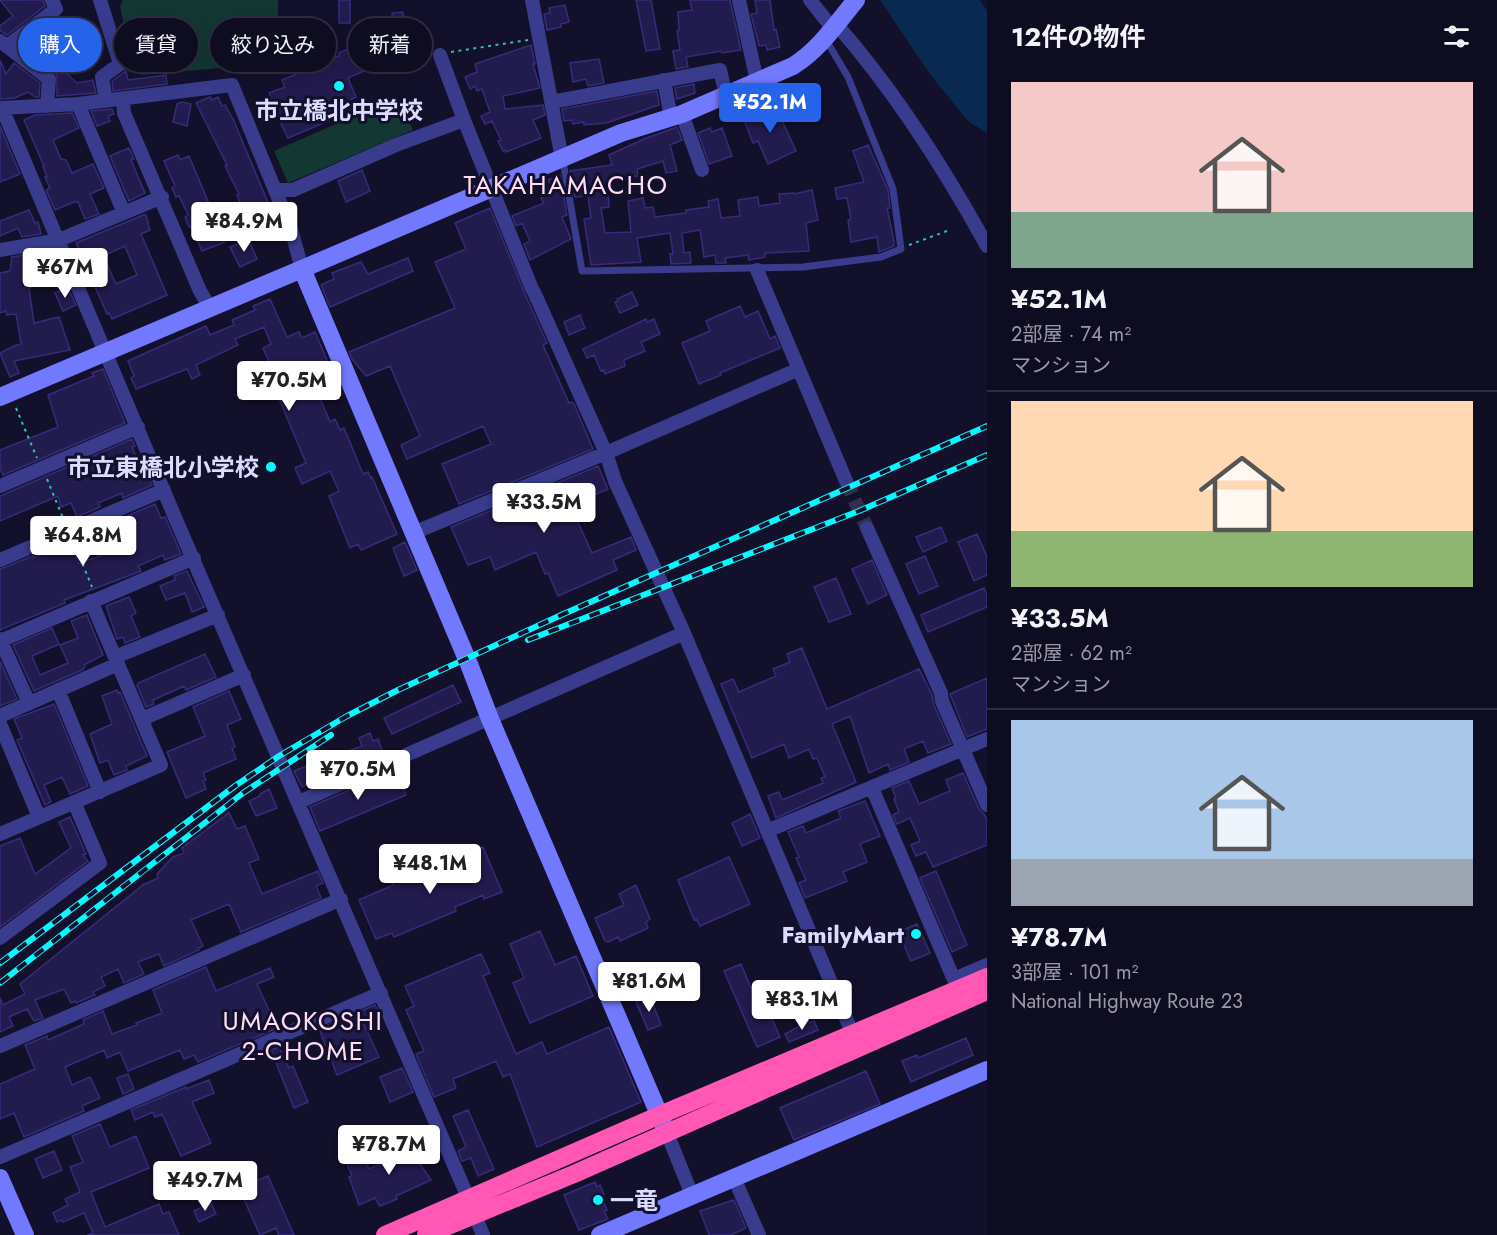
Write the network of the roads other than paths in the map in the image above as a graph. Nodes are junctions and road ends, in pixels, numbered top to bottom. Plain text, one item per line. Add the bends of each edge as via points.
1 (52, 0) edge
2 (100, 0) edge
3 (532, 0) edge
4 (739, 0) edge
5 (810, 0) edge
6 (856, 0) edge
7 (834, 28) junction
8 (3, 44) edge
9 (440, 55) road end
10 (664, 80) junction
11 (757, 81) junction
12 (726, 95) junction
13 (123, 99) junction
14 (106, 101) junction
15 (552, 102) junction
16 (78, 104) junction
17 (47, 106) junction
18 (1, 108) edge
19 (676, 116) junction
20 (464, 120) junction
21 (562, 159) junction
22 (702, 170) dead end
23 (492, 188) junction
24 (276, 190) junction
25 (162, 197) junction
26 (123, 213) junction
27 (59, 240) junction
28 (987, 246) edge
29 (0, 250) edge
30 (302, 269) junction
31 (757, 270) junction
32 (210, 308) junction
33 (106, 352) junction
34 (799, 369) junction
35 (5, 395) edge
36 (138, 427) junction
37 (606, 453) junction
38 (846, 481) tunnel mouth
39 (0, 486) edge
40 (164, 490) junction
41 (867, 528) tunnel mouth
42 (413, 533) junction
43 (194, 558) junction
44 (0, 560) edge
45 (94, 600) junction
46 (218, 615) junction
47 (684, 633) junction
48 (0, 640) edge
49 (117, 661) junction
50 (244, 675) junction
51 (58, 690) junction
52 (29, 703) junction
53 (0, 716) edge
54 (142, 719) junction
55 (490, 719) junction
56 (0, 724) edge
57 (987, 740) edge
58 (963, 749) junction
59 (872, 788) junction
60 (100, 792) junction
61 (74, 802) junction
62 (299, 802) junction
63 (987, 805) edge
64 (39, 817) junction
65 (766, 831) junction
66 (0, 834) edge
67 (341, 899) junction
68 (0, 938) edge
69 (987, 965) edge
70 (987, 977) edge
71 (956, 984) junction
72 (987, 991) edge
73 (381, 993) junction
74 (853, 1035) junction
75 (0, 1046) edge
76 (987, 1070) edge
77 (660, 1115) junction
78 (667, 1132) junction
79 (0, 1157) edge
80 (0, 1178) edge
81 (734, 1178) junction
82 (692, 1195) junction
83 (472, 1207) junction
84 (25, 1235) edge
85 (385, 1235) edge
86 (426, 1235) edge
87 (483, 1235) edge
88 (600, 1235) edge
89 (759, 1235) edge

1 - 8 street via 56,9
2 - 14 street via 120,64 102,77
3 - 15 street
4 - 11 street
5 - 7 street
6 - 7 street
7 - 11 street via 807,57
7 - 28 street via 858,48 930,151
7 - 31 lane via 848,77 893,189 901,249 881,257
8 - 17 street via 49,79
9 - 20 street
10 - 12 street via 720,70
10 - 15 street
10 - 19 street
11 - 12 street
12 - 19 street
13 - 14 street
13 - 24 street via 232,85
13 - 25 street via 124,113
14 - 16 street
15 - 21 street
16 - 17 street
16 - 26 street
17 - 18 street
18 - 27 street
19 - 21 street via 621,133
19 - 22 street
20 - 23 street
20 - 24 street via 293,189
21 - 23 street
21 - 31 lane via 582,271 728,267
23 - 30 street
23 - 37 street via 533,291
24 - 30 street
25 - 26 street
25 - 32 street
26 - 27 street
27 - 29 street
27 - 33 street
30 - 32 street
30 - 42 street
31 - 34 street
32 - 33 street
33 - 35 street
33 - 36 street
34 - 37 street
34 - 38 street
36 - 39 street
36 - 40 street
37 - 42 street
37 - 47 street
40 - 43 street
40 - 44 street
41 - 58 street
42 - 55 street
43 - 45 street
43 - 46 street
45 - 48 street
45 - 49 street
46 - 49 street
46 - 50 street
47 - 55 street
47 - 65 street
48 - 52 street
49 - 51 street
49 - 54 street
50 - 54 street
50 - 62 street
51 - 52 street
51 - 60 street
52 - 53 street
54 - 60 street via 161,765
55 - 62 street
55 - 77 street
56 - 64 street
57 - 58 street
58 - 59 street
58 - 63 street
59 - 65 street
59 - 71 street
60 - 61 street
61 - 64 street
61 - 68 street via 100,863
62 - 67 street
64 - 66 street
65 - 74 street
67 - 73 street
67 - 75 street
69 - 71 street
70 - 71 highway
71 - 74 highway
72 - 78 highway
73 - 79 street
73 - 83 street
74 - 77 highway
76 - 81 street
77 - 78 street
77 - 83 highway
78 - 82 street
78 - 83 highway via 574,1174
80 - 84 street
81 - 82 street
81 - 89 street
82 - 88 street
83 - 85 highway
83 - 86 highway
83 - 87 street

